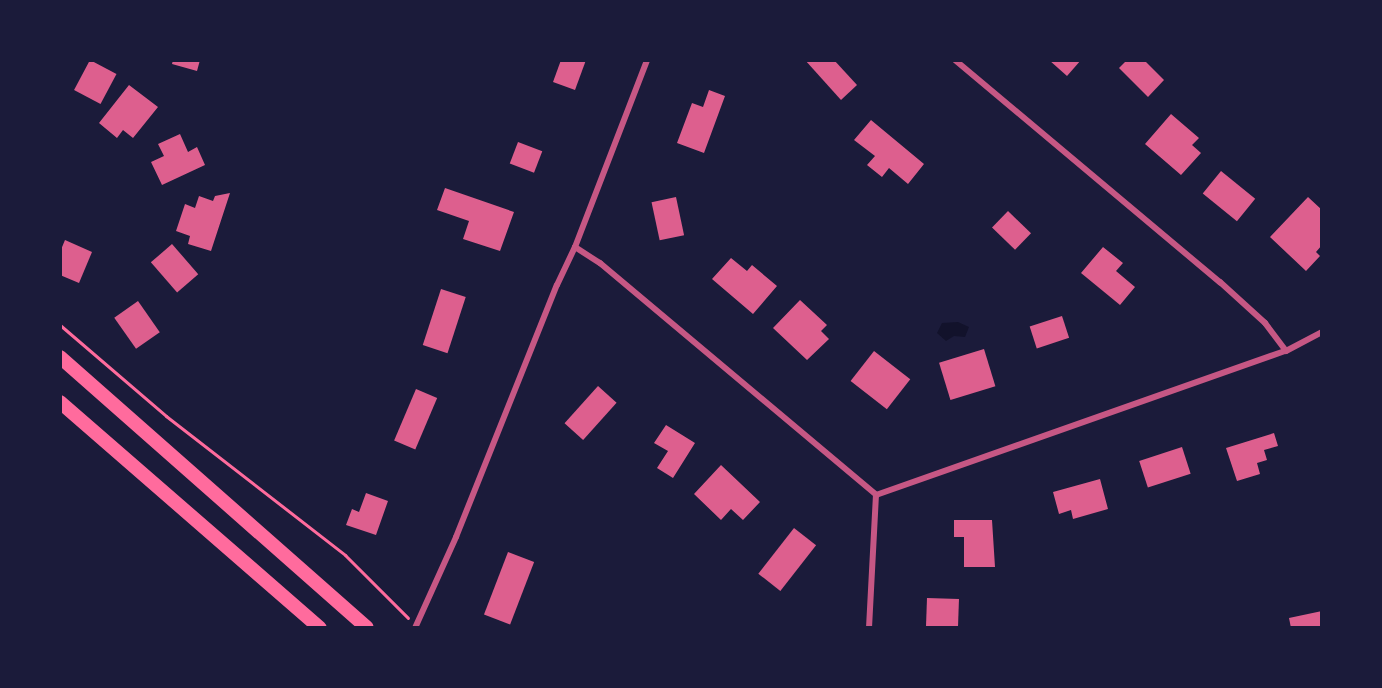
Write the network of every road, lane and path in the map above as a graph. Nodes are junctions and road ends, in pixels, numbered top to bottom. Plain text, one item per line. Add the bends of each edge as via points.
1 (647, 60) edge
2 (955, 60) edge
3 (575, 247) junction
4 (60, 325) edge
5 (1322, 332) edge
6 (1286, 351) junction
7 (60, 357) edge
8 (60, 402) edge
9 (876, 495) junction
10 (415, 627) edge
11 (320, 628) edge
12 (367, 628) edge
13 (869, 628) edge

1 - 3 street
2 - 6 street via 1220,282 1265,323
3 - 9 street via 600,263
3 - 10 street
4 - 10 path via 165,416 345,555
5 - 6 street
6 - 9 street
7 - 12 main road
8 - 11 main road
9 - 13 street

